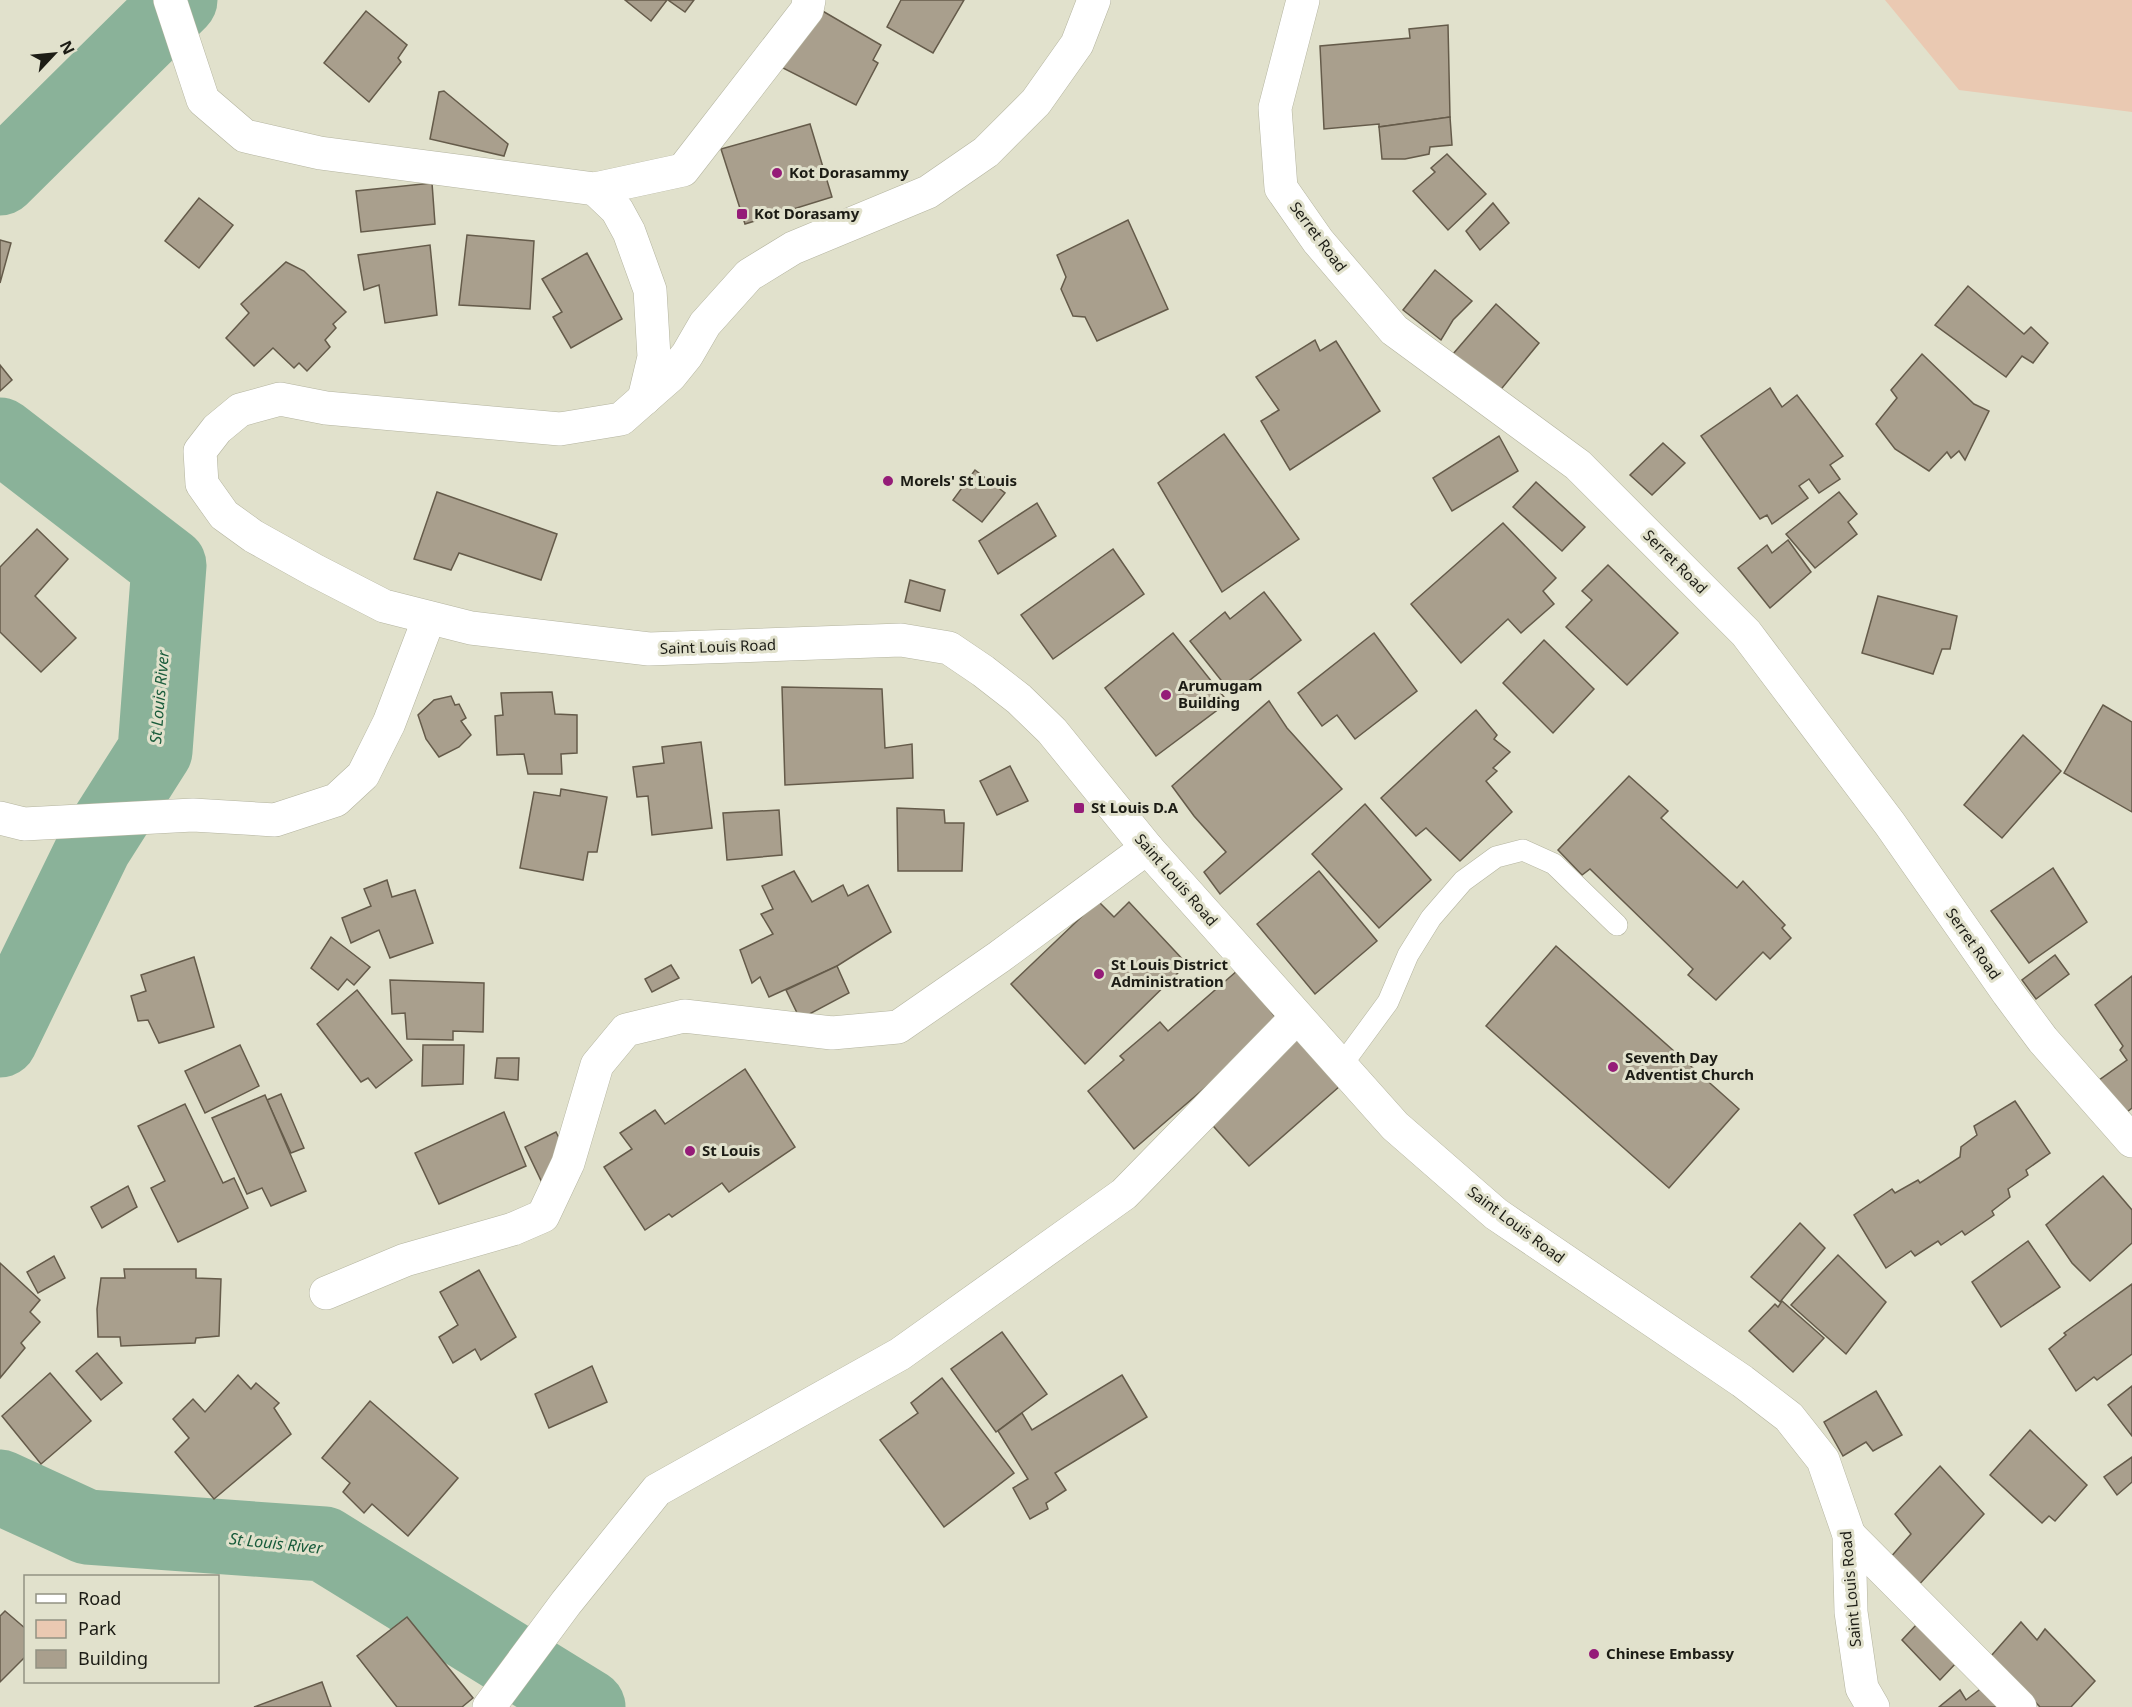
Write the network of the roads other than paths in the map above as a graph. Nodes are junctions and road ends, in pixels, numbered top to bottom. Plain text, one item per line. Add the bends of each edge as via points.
1 (170, 0) edge
2 (809, 0) edge
3 (1094, 0) edge
4 (1303, 0) edge
5 (595, 189) junction
6 (644, 399) junction
7 (429, 618) junction
8 (12, 821) edge
9 (1147, 848) junction
10 (1617, 925) dead end
11 (1296, 1018) junction
12 (1341, 1066) junction
13 (2132, 1141) edge
14 (326, 1293) dead end
15 (1849, 1535) junction
16 (489, 1707) edge
17 (1873, 1707) edge
18 (2020, 1707) edge

1 - 5 street via 203,100 245,136 320,153
2 - 5 street via 807,10 683,170
3 - 6 street, Saint Louis Road via 1077,44 1043,93 986,152 928,192 793,248 749,275 705,324 670,376
4 - 13 street, Serret Road via 1275,108 1281,188 1317,241 1394,330 1578,465 1746,633 1890,824 2043,1040
5 - 6 street via 617,210 629,232 650,290 654,357
6 - 7 street, Saint Louis Road via 621,419 560,429 326,408 280,399 240,410 217,429 200,451 202,484 224,515 253,537 384,606
7 - 8 street via 363,776 336,800 275,820 193,815
7 - 9 street, Saint Louis Road via 471,628 649,650 902,640 949,648 1019,699 1052,731
9 - 11 street, Saint Louis Road
9 - 14 street via 898,1027 832,1033 684,1016 626,1030 597,1065 568,1163 543,1216 513,1229 405,1260
10 - 12 lane via 1554,864 1523,850 1496,857 1463,881 1431,918 1408,955 1388,1002
11 - 12 street, Saint Louis Road
11 - 16 street via 1124,1194 900,1354 657,1490
12 - 15 street, Saint Louis Road via 1395,1126 1496,1214 1790,1417 1823,1460
15 - 17 street, Saint Louis Road via 1851,1612 1862,1688
15 - 18 street

